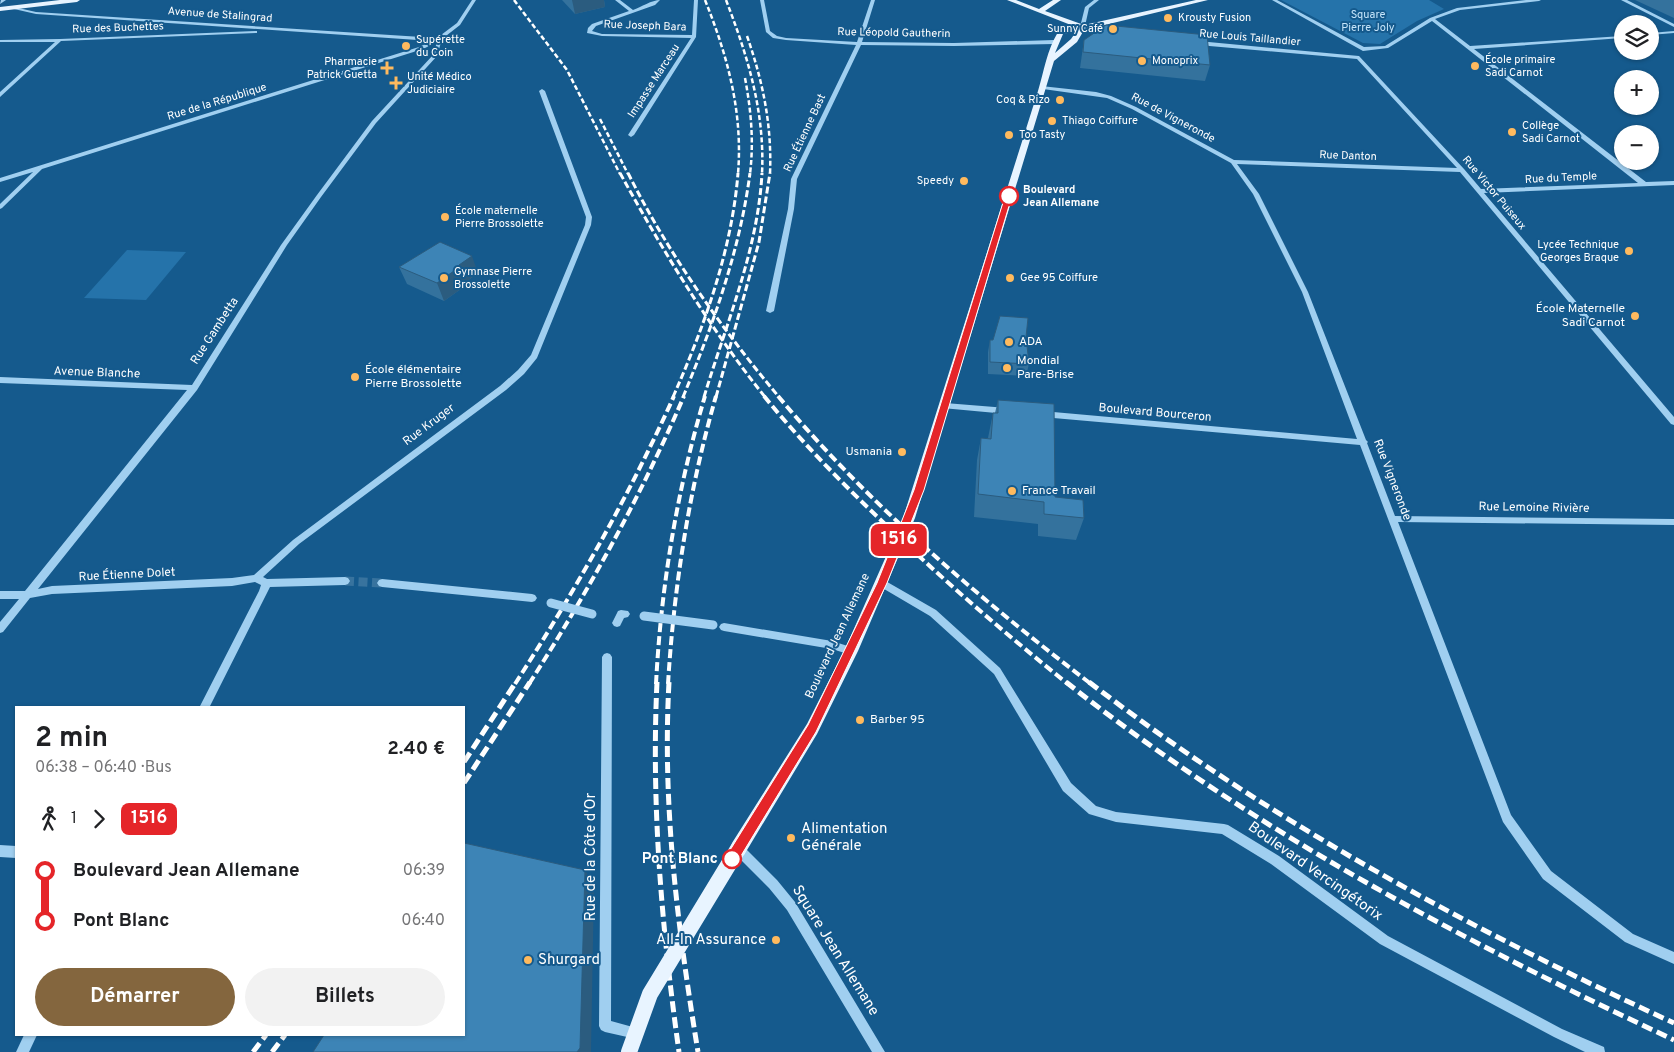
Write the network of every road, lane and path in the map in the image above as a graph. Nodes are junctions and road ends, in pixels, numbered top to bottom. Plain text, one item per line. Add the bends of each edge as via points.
1 (4, 0) edge
2 (77, 0) edge
3 (474, 0) edge
4 (616, 0) edge
5 (658, 0) edge
6 (696, 0) edge
7 (762, 0) edge
8 (873, 0) edge
9 (1010, 0) edge
10 (1058, 0) edge
11 (1097, 0) edge
12 (1205, 0) edge
13 (1274, 0) edge
14 (1539, 0) edge
15 (1623, 0) edge
16 (0, 2) edge
17 (16, 8) junction
18 (0, 10) edge
19 (1040, 11) junction
20 (633, 12) junction
21 (1432, 19) junction
22 (1674, 26) edge
23 (1082, 27) junction
24 (297, 30) junction
25 (1674, 32) edge
26 (1659, 33) edge
27 (1108, 35) edge
28 (694, 37) junction
29 (1614, 38) edge
30 (60, 40) junction
31 (440, 40) junction
32 (0, 41) edge
33 (1054, 42) junction
34 (1186, 42) edge
35 (859, 43) junction
36 (1470, 48) junction
37 (1363, 49) junction
38 (1359, 58) junction
39 (1051, 60) junction
40 (0, 85) edge
41 (11, 85) junction
42 (1043, 87) junction
43 (542, 91) dead end
44 (0, 95) edge
45 (631, 135) dead end
46 (1233, 162) junction
47 (41, 167) junction
48 (1462, 170) junction
49 (0, 180) edge
50 (1674, 183) edge
51 (1644, 184) junction
52 (1479, 192) junction
53 (0, 207) edge
54 (770, 311) dead end
55 (0, 380) edge
56 (194, 388) junction
57 (945, 406) junction
58 (1013, 412) edge
59 (1033, 414) edge
60 (1674, 422) edge
61 (1364, 442) junction
62 (1394, 519) junction
63 (1674, 522) edge
64 (256, 578) junction
65 (345, 580) tunnel mouth
66 (266, 583) junction
67 (382, 583) tunnel mouth
68 (882, 583) junction
69 (0, 595) edge
70 (26, 595) junction
71 (532, 598) dead end
72 (551, 604) dead end
73 (592, 614) dead end
74 (625, 614) dead end
75 (644, 616) dead end
76 (617, 623) dead end
77 (713, 625) dead end
78 (724, 627) dead end
79 (0, 629) edge
80 (851, 651) junction
81 (606, 657) dead end
82 (205, 706) edge
83 (1224, 829) joint
84 (738, 850) junction
85 (0, 851) edge
86 (15, 852) edge
87 (1674, 958) edge
88 (636, 1033) junction
89 (30, 1036) edge
90 (22, 1052) edge
91 (629, 1052) edge
92 (879, 1052) edge
93 (1598, 1052) edge

1 - 16 street
2 - 17 main road
3 - 31 street via 457,28
4 - 20 street
5 - 20 street
6 - 28 street, Rue Joseph Bara
7 - 35 street, Rue Léopold Gautherin via 768,32 775,37
8 - 35 street, Rue Étienne Bast
9 - 19 main road
10 - 19 main road
11 - 23 street via 1087,7
12 - 23 main road
13 - 37 street
14 - 21 street via 1460,9
15 - 22 street
17 - 18 main road, Avenue de Stalingrad
17 - 24 street, Avenue de Stalingrad
19 - 23 main road
20 - 28 street, Rue Joseph Bara via 594,25 590,32
21 - 36 street
21 - 37 street via 1386,47
23 - 27 street
23 - 33 main road via 1060,33
23 - 39 main road via 1074,40
24 - 30 street, Rue des Buchettes
24 - 31 street, Avenue de Stalingrad
25 - 26 street
28 - 45 street, Impasse Marceau
29 - 36 street
30 - 32 street, Rue des Buchettes
30 - 41 street
31 - 47 street, Rue de la République
31 - 56 street, Rue Gambetta via 435,55 374,122 284,245
33 - 35 street, Rue Léopold Gautherin via 959,45
33 - 39 main road, Boulevard Jean Allemane
34 - 38 street, Rue Louis Taillandier
35 - 54 street, Rue Étienne Bast via 794,179
36 - 51 street
37 - 38 street
38 - 48 street, Rue Victor Puiseux
39 - 42 main road, Boulevard Jean Allemane
40 - 41 street
41 - 44 street
42 - 46 street, Rue de Vigneronde via 1109,97
42 - 57 main road, Boulevard Jean Allemane
43 - 64 street, Rue Kruger via 589,217 534,356 503,388 296,542
46 - 48 street, Rue Danton
46 - 61 street, Rue Vigneronde via 1256,194 1305,292
47 - 49 street, Rue de la République
47 - 53 street
48 - 52 street, Rue Victor Puiseux
50 - 51 street, Rue du Temple
51 - 52 street, Rue du Temple
52 - 60 street, Rue Victor Puiseux
55 - 56 street, Avenue Blanche
56 - 70 street, Rue Gambetta
57 - 58 street
57 - 68 main road, Boulevard Jean Allemane via 919,490
59 - 61 street, Boulevard Bourceron
61 - 62 street, Rue Vigneronde
62 - 63 street, Rue Lemoine Rivière
62 - 87 street, Rue Vigneronde via 1507,818 1547,875 1628,938
64 - 66 street
64 - 70 street, Rue Étienne Dolet via 232,582 52,590
65 - 66 street
66 - 82 street
67 - 71 street
68 - 80 main road, Boulevard Jean Allemane
68 - 83 street, Boulevard Vercingétorix via 933,613 997,671 1067,787 1093,810 1116,817
69 - 70 street, Rue Étienne Dolet
70 - 79 street, Rue Gambetta
72 - 73 street, bridge
74 - 76 street via 621,614
75 - 77 street, bridge
78 - 80 street
80 - 84 main road, Boulevard Jean Allemane via 812,729
81 - 88 street, Rue de la Côte d'Or via 605,1026
83 - 93 street, Boulevard Vercingétorix via 1275,860 1384,940
84 - 88 main road, Boulevard Jean Allemane, bridge via 650,994
84 - 92 street, Square Jean Allemane via 791,906
85 - 86 street
88 - 91 main road, Boulevard Jean Allemane, bridge
89 - 90 street

